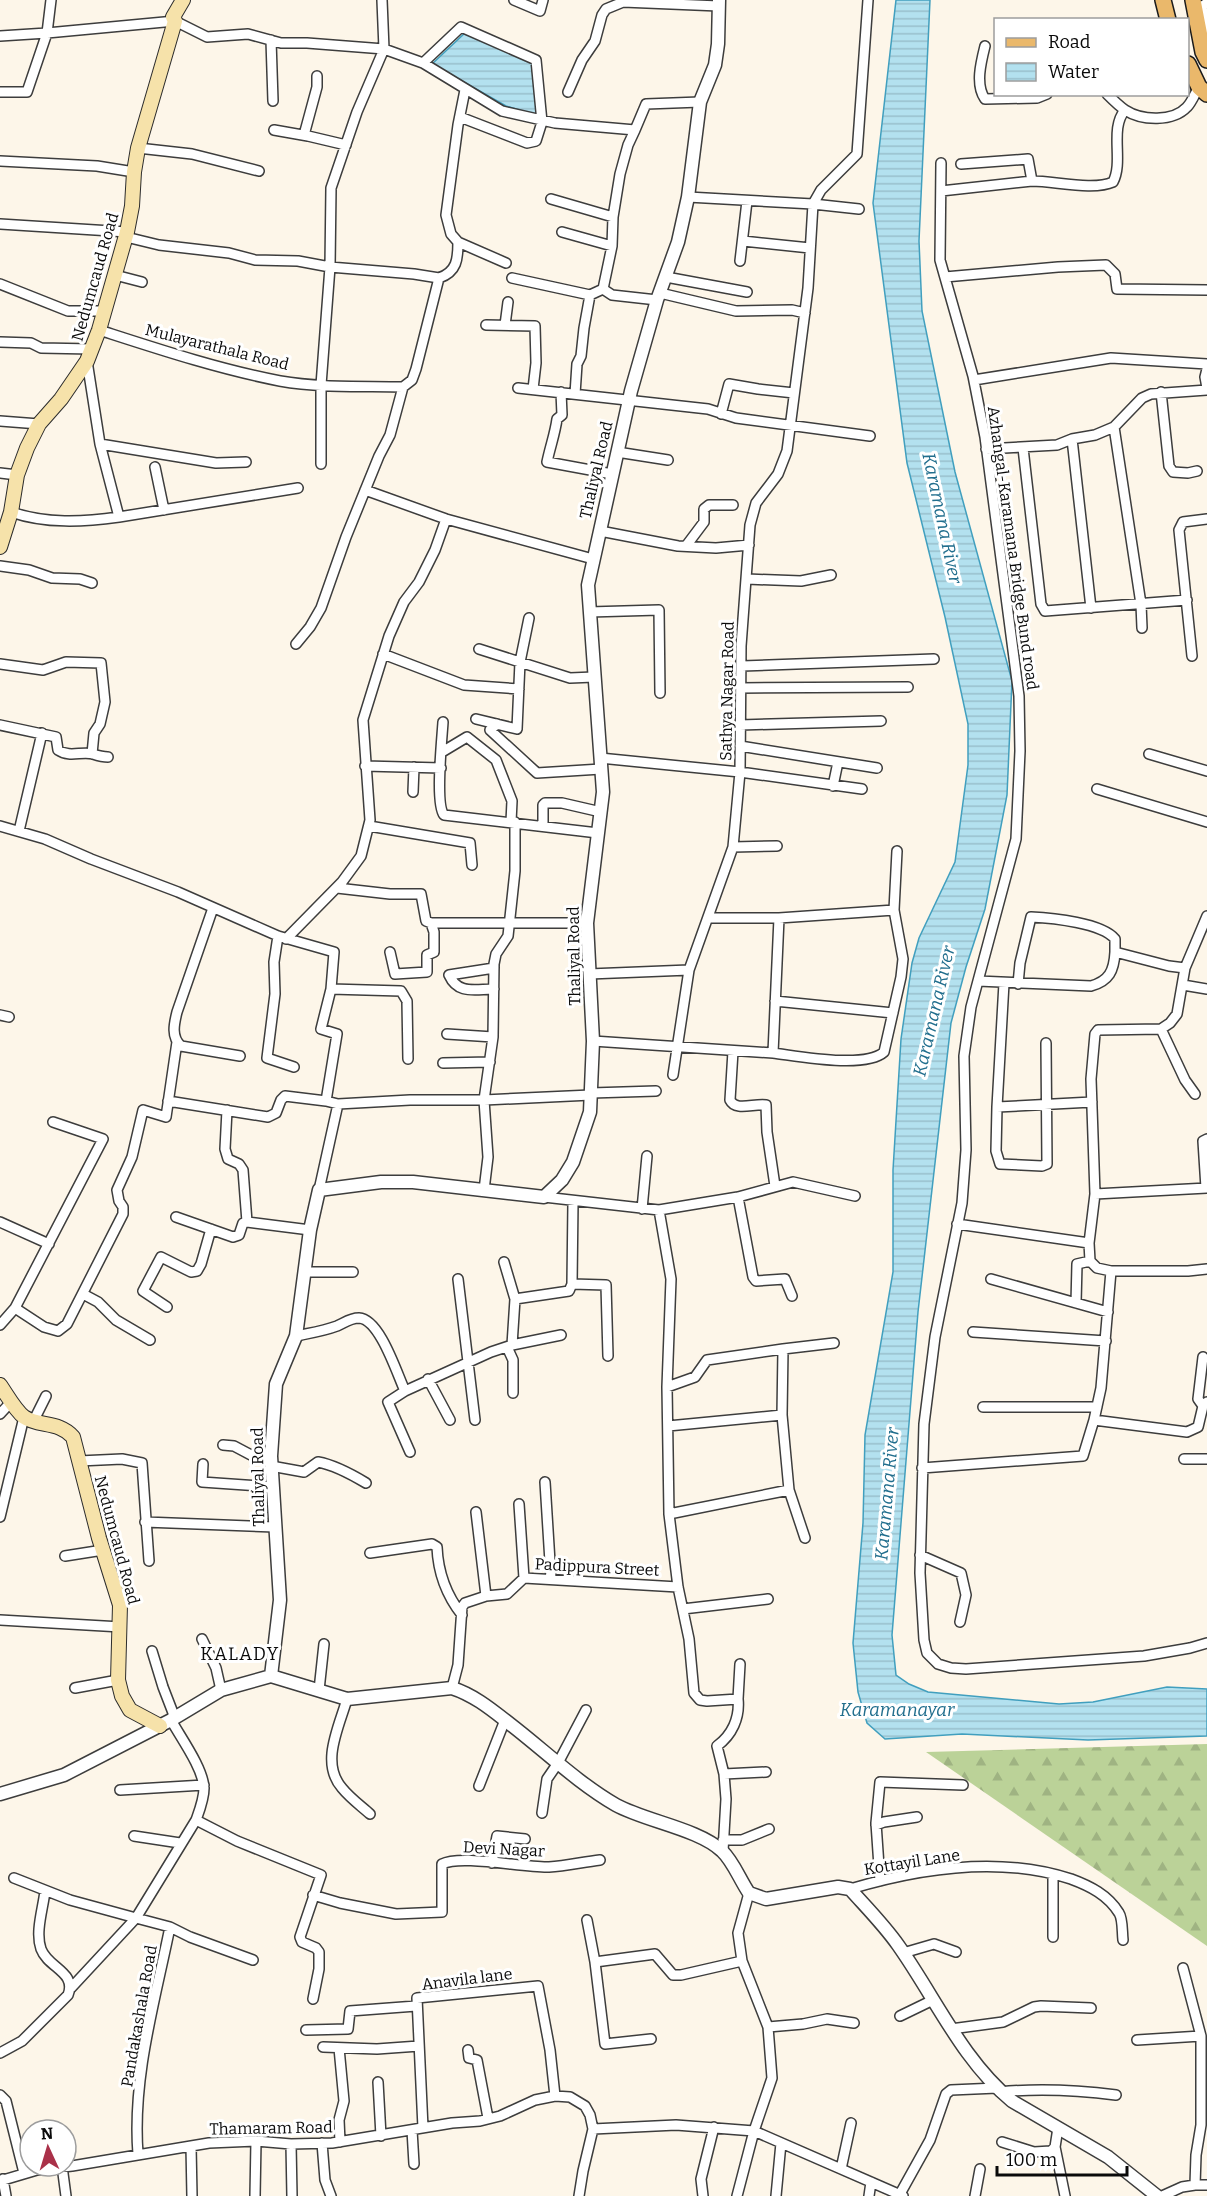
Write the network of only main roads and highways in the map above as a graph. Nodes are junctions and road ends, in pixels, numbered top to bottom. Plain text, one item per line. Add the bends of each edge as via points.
1 (183, 0) edge
2 (1163, 0) edge
3 (1192, 0) edge
4 (1165, 18) edge
5 (1207, 60) edge
6 (1189, 66) edge
7 (1203, 91) edge
8 (0, 547) edge
9 (0, 1385) edge
10 (169, 1721) road end

1 - 8 main road, Nedumcaud Road via 173,17 138,148 126,235 99,330 90,355 39,424 17,475
2 - 4 main road
3 - 5 main road
6 - 7 main road
9 - 10 main road, Nedumcaud Road via 29,1419 55,1426 73,1437 120,1605 118,1680 122,1696 130,1710

